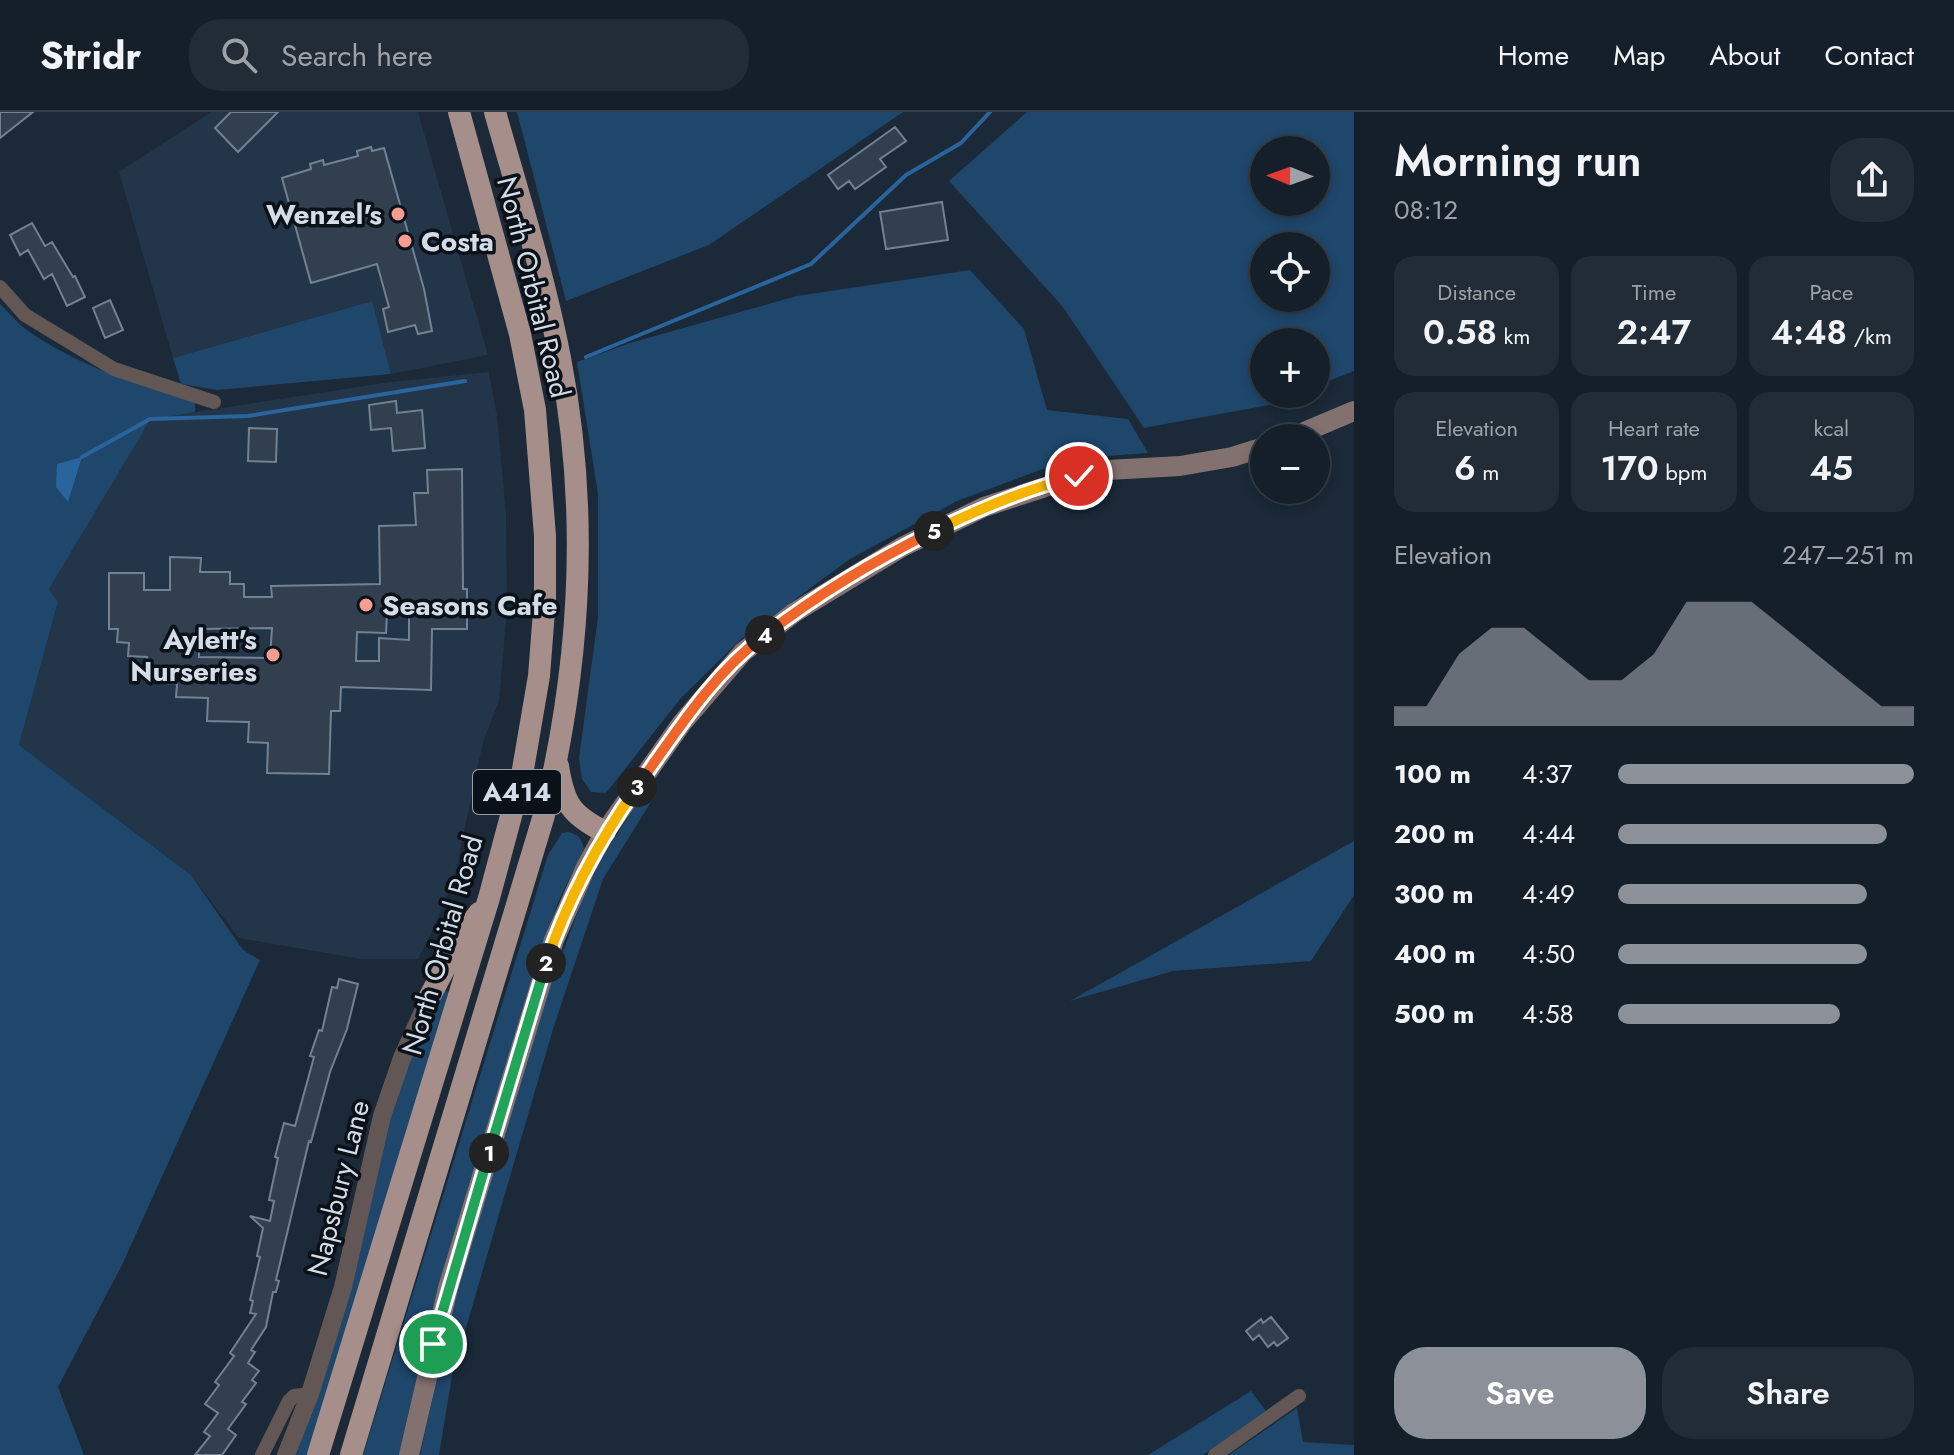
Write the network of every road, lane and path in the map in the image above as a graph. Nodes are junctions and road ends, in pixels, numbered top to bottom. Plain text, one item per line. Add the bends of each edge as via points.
1 (459, 112) edge
2 (495, 112) edge
3 (0, 287) edge
4 (214, 402) dead end
5 (1354, 411) edge
6 (1323, 424) edge
7 (1250, 451) edge
8 (557, 761) junction
9 (582, 821) junction
10 (605, 832) junction
11 (531, 864) junction
12 (489, 898) junction
13 (429, 998) joint
14 (310, 1394) junction
15 (1299, 1396) dead end
16 (262, 1455) edge
17 (286, 1455) edge
18 (318, 1455) edge
19 (351, 1455) edge
20 (409, 1455) edge
21 (1215, 1455) edge

1 - 12 highway, North Orbital Road / A414 via 525,356 545,536 539,676 522,775
2 - 8 highway, North Orbital Road / A414 via 555,335 576,475 577,618
3 - 4 street via 25,315 114,369
5 - 6 main road
7 - 10 main road via 1053,482 984,507 902,547 795,612 743,652 682,723
8 - 9 highway via 562,792
8 - 11 highway, North Orbital Road / A414
9 - 10 highway
9 - 11 highway via 557,827
10 - 20 main road via 564,914 536,994 448,1288
11 - 19 highway, North Orbital Road / A414
12 - 13 highway
12 - 18 highway, North Orbital Road / A414
13 - 14 street, Napsbury Lane via 382,1116 343,1287
14 - 16 street via 289,1401
14 - 17 street, Napsbury Lane
15 - 21 street

